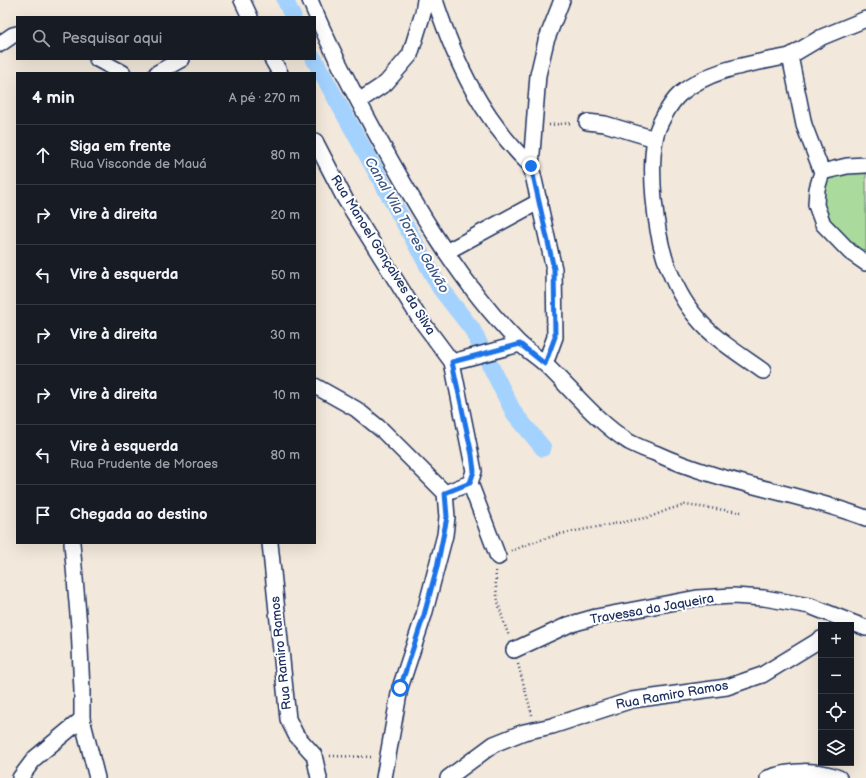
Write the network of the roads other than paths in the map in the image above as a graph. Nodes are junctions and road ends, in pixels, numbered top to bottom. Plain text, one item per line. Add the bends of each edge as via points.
1 (242, 0) edge
2 (310, 0) edge
3 (425, 0) edge
4 (435, 0) edge
5 (562, 0) edge
6 (250, 16) edge
7 (866, 19) edge
8 (16, 34) edge
9 (0, 44) edge
10 (790, 56) junction
11 (99, 60) edge
12 (180, 60) edge
13 (273, 60) edge
14 (121, 72) edge
15 (159, 72) edge
16 (279, 72) edge
17 (359, 101) junction
18 (587, 122) road end
19 (655, 139) junction
20 (316, 142) edge
21 (866, 165) edge
22 (531, 166) junction
23 (822, 172) junction
24 (540, 201) junction
25 (446, 252) junction
26 (866, 263) edge
27 (520, 344) junction
28 (452, 362) junction
29 (545, 364) junction
30 (763, 371) dead end
31 (317, 388) edge
32 (470, 483) junction
33 (445, 493) junction
34 (866, 518) edge
35 (72, 544) edge
36 (270, 544) edge
37 (498, 557) road end
38 (860, 628) edge
39 (818, 641) edge
40 (514, 650) dead end
41 (82, 719) junction
42 (20, 778) edge
43 (97, 778) edge
44 (319, 778) edge
45 (384, 778) edge
46 (448, 778) edge
47 (768, 778) edge
48 (839, 778) edge

1 - 6 street
2 - 17 street
3 - 17 street via 410,55 386,83
4 - 22 street via 448,41 469,84 497,128
5 - 22 street via 546,41 538,75
7 - 10 street via 822,37
8 - 9 street
10 - 19 street via 712,74 679,95 662,120
10 - 23 street via 804,125
11 - 14 street
12 - 15 street
13 - 16 street
17 - 25 street via 401,180
18 - 19 street via 604,124
19 - 30 street via 654,192 659,232 666,260 681,295 697,318 718,338
20 - 28 street, Rua Manoel Gonçalves da Silva via 349,206 420,319
21 - 23 street
22 - 24 street
23 - 26 street via 816,189 816,204 823,224 850,252
24 - 25 street
24 - 29 street via 554,269 556,312 555,337
25 - 27 street via 490,311
27 - 28 street
27 - 29 street
28 - 32 street, Rua Manoel Gonçalves da Silva via 472,455 474,471
29 - 34 street via 591,411 629,442 679,465 840,508
31 - 33 street via 356,409 383,431
32 - 33 street
32 - 37 street
33 - 45 street via 445,535 424,615 400,688
35 - 41 street via 79,626
36 - 44 street, Rua Ramiro Ramos via 288,719 296,735 314,755
38 - 40 street, Travessa da Jaqueira via 810,606 764,598 697,598 596,617 568,626
39 - 46 street, Rua Ramiro Ramos via 762,675 727,687 632,700 552,726 524,732 494,744
41 - 42 street via 36,758
41 - 43 street
47 - 48 street via 795,772 816,772

